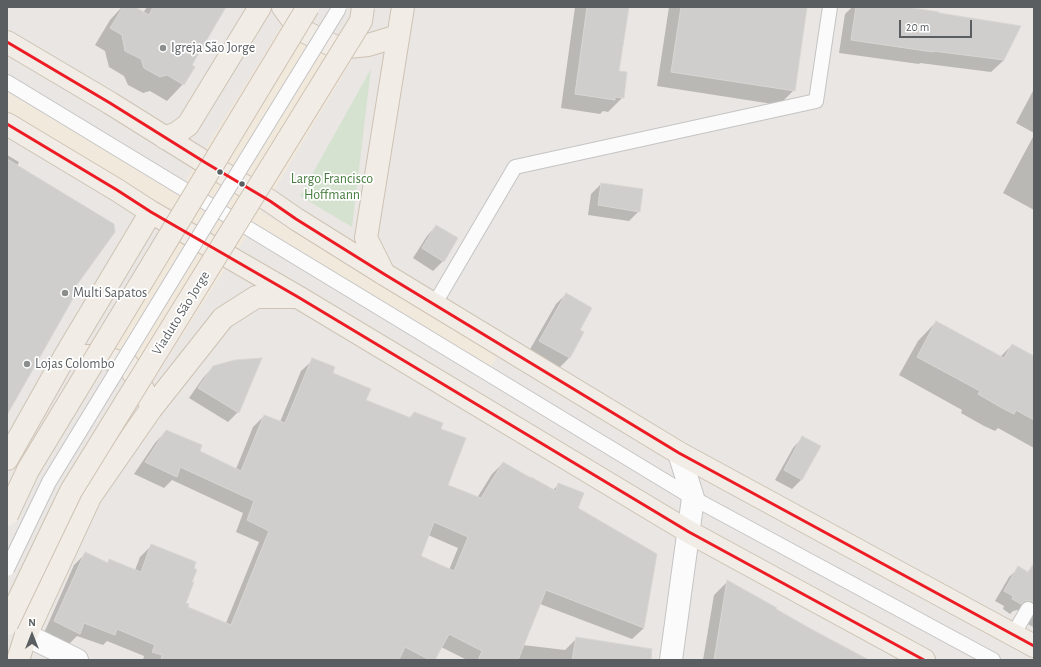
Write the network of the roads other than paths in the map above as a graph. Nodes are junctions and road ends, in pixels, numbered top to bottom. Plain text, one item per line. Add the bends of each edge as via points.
1 (260, 7) edge
2 (283, 7) edge
3 (308, 7) edge
4 (339, 7) edge
5 (363, 7) edge
6 (403, 7) edge
7 (830, 7) edge
8 (398, 36) junction
9 (7, 42) edge
10 (7, 82) edge
11 (7, 124) edge
12 (165, 138) junction
13 (151, 212) junction
14 (384, 274) junction
15 (298, 297) junction
16 (434, 305) junction
17 (65, 356) junction
18 (151, 408) junction
19 (679, 453) junction
20 (7, 459) edge
21 (693, 498) junction
22 (7, 515) edge
23 (689, 532) junction
24 (7, 570) edge
25 (1028, 609) dead end
26 (7, 624) edge
27 (1013, 635) junction
28 (26, 636) junction
29 (1034, 646) edge
30 (18, 660) edge
31 (77, 660) edge
32 (671, 660) edge
33 (924, 660) edge
34 (993, 660) edge

1 - 12 main road via 188,125
2 - 8 main road via 299,29 338,48 368,45
3 - 22 main road, bridge via 28,470
4 - 24 lane, Viaduto São Jorge, bridge via 48,482
5 - 26 main road, Viaduto São Jorge, bridge via 361,21 71,491
6 - 8 main road
7 - 16 lane via 816,101 515,167
8 - 14 main road via 366,238
9 - 12 main road
10 - 21 lane
11 - 13 main road
12 - 14 main road
13 - 15 main road
13 - 17 main road
14 - 16 main road
15 - 18 main road via 256,297 223,318
15 - 23 main road
16 - 19 main road
17 - 18 main road via 101,356 128,365 141,385
17 - 20 main road
18 - 28 main road via 90,497
19 - 21 street
19 - 27 main road
21 - 23 street
21 - 34 lane
23 - 32 street
23 - 33 main road
25 - 27 lane
27 - 29 main road
28 - 30 main road
28 - 31 street

